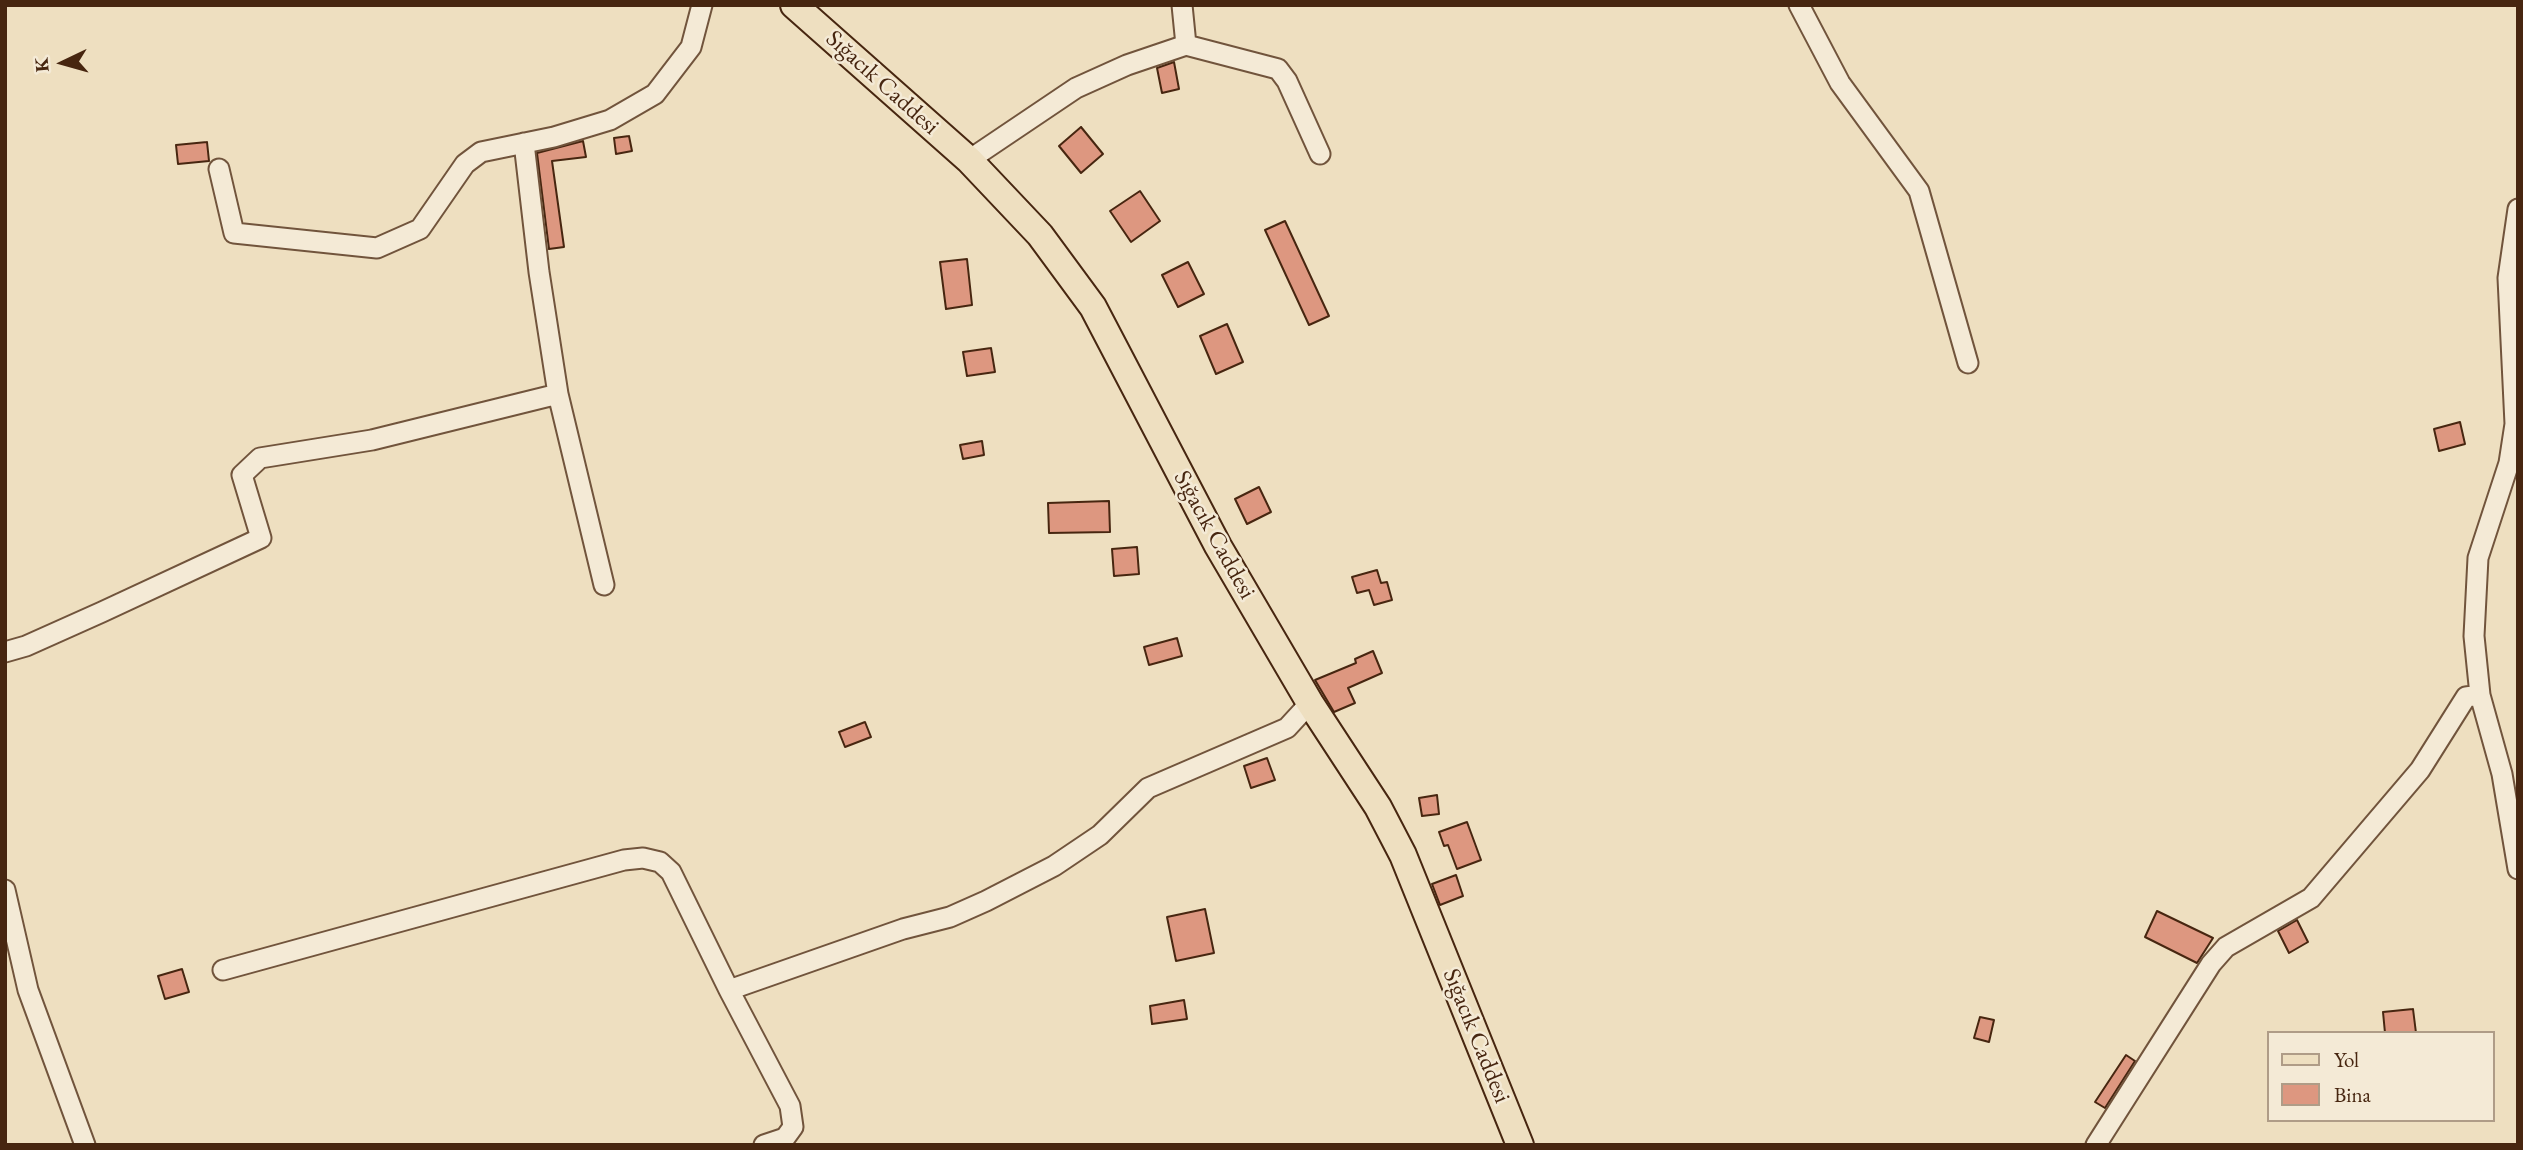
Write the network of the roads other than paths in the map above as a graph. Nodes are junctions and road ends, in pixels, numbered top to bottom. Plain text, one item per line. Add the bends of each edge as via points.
1 (702, 5) edge
2 (794, 5) edge
3 (1182, 5) edge
4 (1800, 5) edge
5 (1186, 45) junction
6 (524, 143) junction
7 (1320, 153) dead end
8 (969, 160) junction
9 (219, 169) dead end
10 (2518, 209) edge
11 (1968, 362) dead end
12 (558, 394) junction
13 (604, 585) dead end
14 (5, 652) edge
15 (2480, 695) junction
16 (1310, 703) junction
17 (2518, 869) edge
18 (5, 890) edge
19 (223, 970) dead end
20 (729, 990) junction
21 (85, 1145) edge
22 (765, 1145) edge
23 (1520, 1145) edge
24 (2096, 1145) edge

1 - 6 street via 691,47 655,94 610,120
2 - 8 main road, Sığacık Caddesi
3 - 5 street
4 - 11 street via 1840,83 1919,191
5 - 7 street via 1278,69
5 - 8 street via 1076,88
6 - 9 street via 481,152 465,164 421,229 377,248 234,233
6 - 12 street
8 - 16 main road, Sığacık Caddesi via 1040,235 1093,307 1218,546
10 - 15 street via 2508,278 2515,424 2509,464 2478,558 2474,636
12 - 13 street
12 - 14 street via 372,440 260,458 242,475 261,538
15 - 17 street via 2502,775
15 - 24 street via 2466,697 2420,770 2311,898 2226,947 2211,964
16 - 20 street via 1287,729 1148,788 1100,835 1054,866 986,901
16 - 23 main road, Sığacık Caddesi via 1378,807 1403,855
18 - 21 street via 28,990
19 - 20 street via 643,858 660,862 671,872
20 - 22 street via 790,1106 793,1127 785,1138

